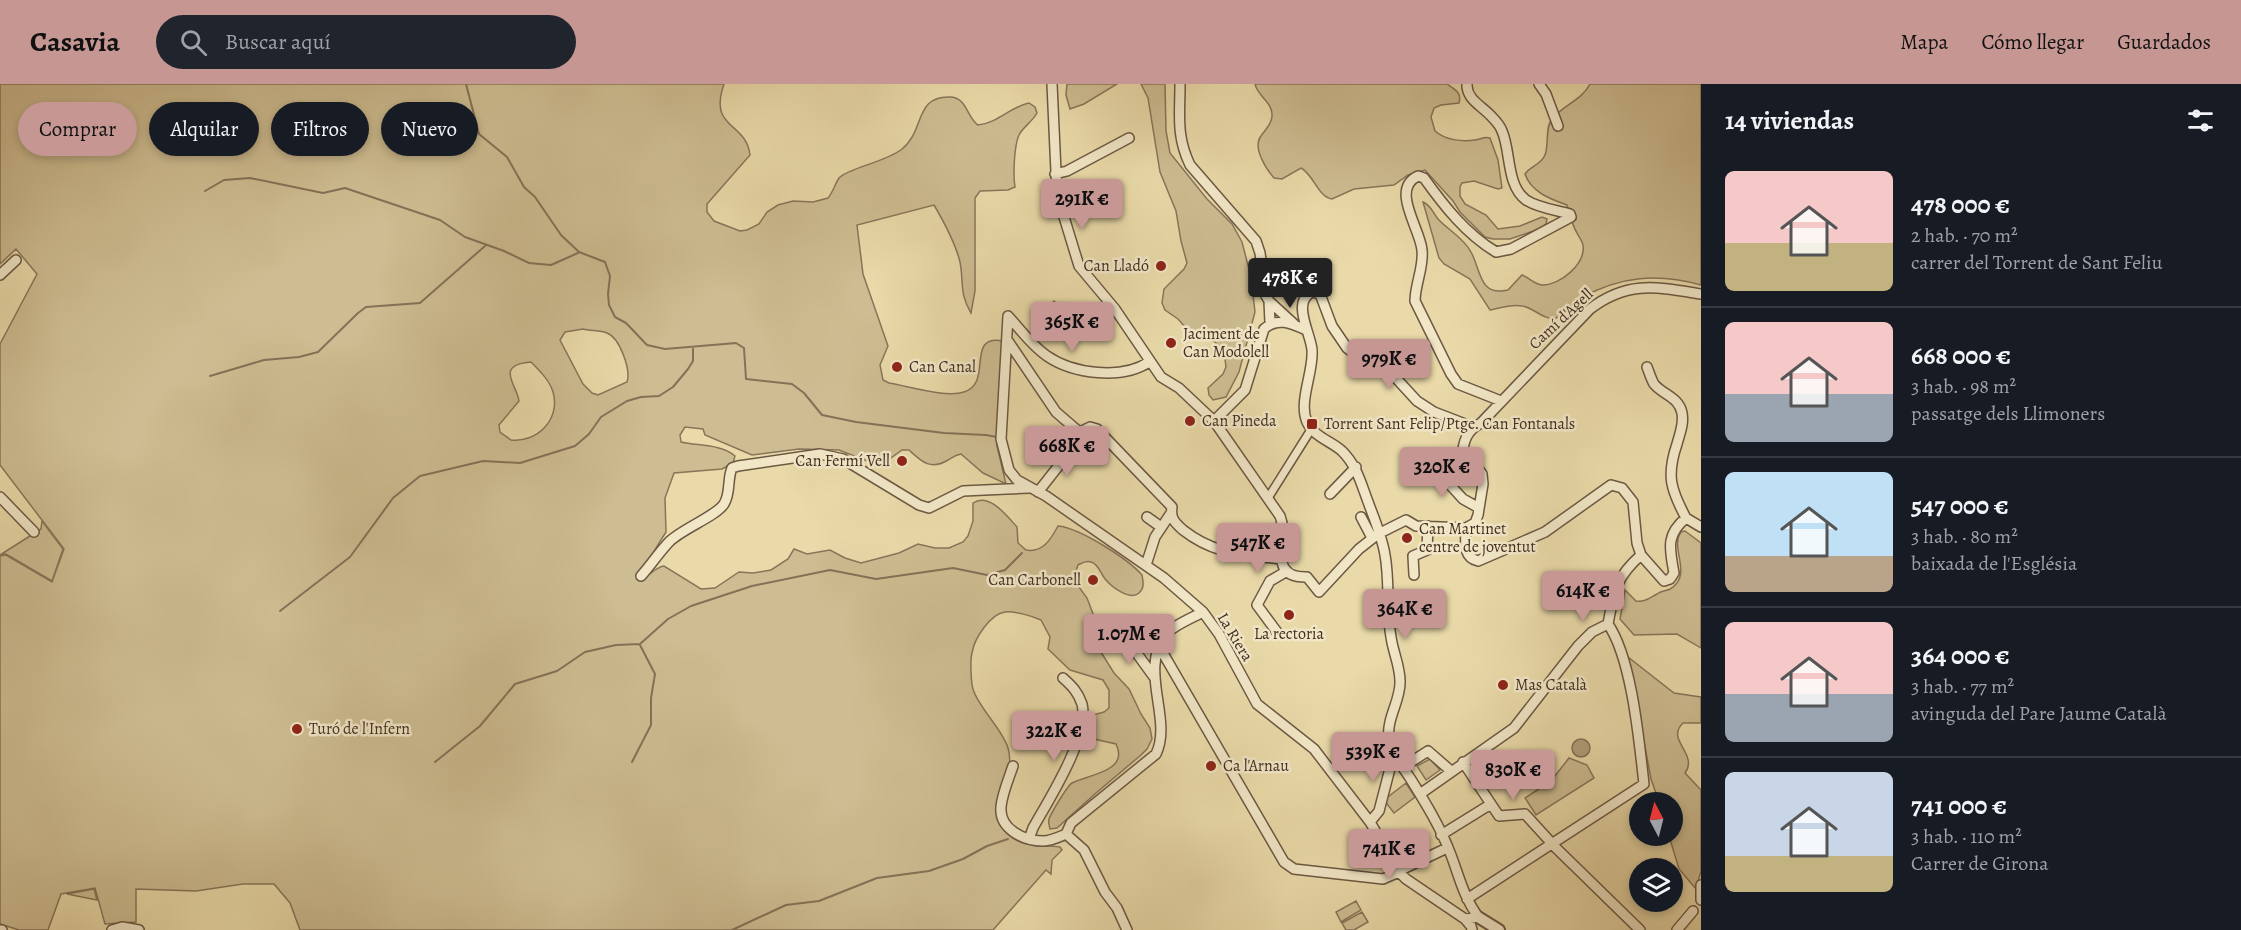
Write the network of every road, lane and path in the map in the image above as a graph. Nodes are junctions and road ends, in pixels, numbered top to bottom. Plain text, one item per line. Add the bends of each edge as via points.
1 (1052, 84) edge
2 (1180, 84) edge
3 (1467, 84) edge
4 (1539, 84) edge
5 (1558, 126) dead end
6 (1129, 138) dead end
7 (1055, 174) junction
8 (16, 260) dead end
9 (0, 275) edge
10 (1701, 294) edge
11 (1269, 301) junction
12 (1270, 323) junction
13 (1295, 324) junction
14 (1306, 330) junction
15 (1008, 341) junction
16 (1149, 362) junction
17 (1647, 367) dead end
18 (1498, 405) junction
19 (1214, 421) junction
20 (1473, 427) junction
21 (1312, 428) junction
22 (1075, 446) dead end
23 (1428, 461) dead end
24 (1356, 467) junction
25 (1029, 488) junction
26 (1038, 492) junction
27 (1330, 494) dead end
28 (0, 497) edge
29 (1269, 498) junction
30 (1479, 507) junction
31 (1170, 513) junction
32 (1147, 517) dead end
33 (1361, 517) dead end
34 (1686, 518) junction
35 (1428, 526) junction
36 (1161, 527) junction
37 (1701, 527) edge
38 (1467, 528) junction
39 (34, 532) dead end
40 (1375, 536) junction
41 (1641, 555) junction
42 (1281, 559) junction
43 (1146, 565) junction
44 (1287, 571) junction
45 (1414, 575) dead end
46 (641, 576) dead end
47 (1203, 612) junction
48 (1608, 624) junction
49 (1277, 632) dead end
50 (1125, 637) dead end
51 (1160, 648) junction
52 (1154, 677) junction
53 (1063, 678) dead end
54 (1394, 753) junction
55 (1463, 762) junction
56 (1013, 766) dead end
57 (1403, 767) junction
58 (1451, 771) junction
59 (1420, 794) junction
60 (1491, 804) junction
61 (1370, 822) junction
62 (1066, 834) junction
63 (1441, 835) junction
64 (1029, 839) junction
65 (1553, 844) junction
66 (1447, 848) junction
67 (1402, 870) junction
68 (1701, 885) edge
69 (1462, 890) junction
70 (1467, 899) junction
71 (1701, 900) edge
72 (1443, 905) junction
73 (1693, 911) dead end
74 (1478, 917) junction
75 (1465, 919) junction
76 (1486, 927) edge
77 (112, 930) edge
78 (139, 930) edge
79 (1127, 930) edge
80 (1472, 930) edge
81 (1499, 930) edge
82 (1640, 930) edge
83 (1677, 930) edge

1 - 7 street
2 - 11 street via 1179,134 1183,151 1190,165 1256,241
3 - 18 street via 1473,99 1502,129 1518,191 1526,200 1571,217 1511,249 1496,252 1448,211 1424,178 1418,176 1408,184 1407,204 1422,248 1415,302 1458,384
4 - 5 street
6 - 7 street
7 - 16 street via 1057,194 1079,266 1115,309
8 - 9 street
10 - 18 street, Camí d'Agell via 1644,287 1603,299 1574,323
11 - 12 street
11 - 13 street
12 - 13 street
12 - 19 street via 1260,338 1245,390
13 - 14 street
14 - 20 street via 1304,301 1307,294 1320,294 1332,326 1347,348 1383,364 1417,401 1434,412
14 - 21 street via 1312,350 1306,421
15 - 16 street, La Riera via 1008,316 1042,352 1069,367 1107,374
15 - 25 street, La Riera via 1001,439 1009,470
15 - 31 street via 1056,412 1078,431 1097,429 1172,507
16 - 19 street via 1161,377 1179,388
17 - 34 street via 1653,383 1675,399 1682,410 1683,425 1670,479
18 - 20 street
19 - 29 street
20 - 30 street via 1463,449 1482,474
21 - 24 street
21 - 29 street
22 - 26 street
23 - 30 street via 1462,499
24 - 27 street
24 - 40 street via 1375,522
25 - 26 street, La Riera
25 - 46 street via 963,491 929,508 843,459 820,454 738,466 732,468 722,506 669,542
26 - 43 street, La Riera
28 - 39 street
29 - 42 street via 1284,525
30 - 38 street via 1475,523
31 - 36 street
31 - 42 street via 1174,522 1222,552
32 - 36 street
33 - 40 street
34 - 37 street
34 - 41 street via 1676,526 1671,538 1672,578 1660,579
35 - 38 street
35 - 40 street via 1416,526 1406,519
35 - 45 street via 1427,550 1413,556
36 - 43 street
38 - 41 street via 1467,554 1479,561 1545,532 1611,485 1622,488 1633,502
40 - 44 street via 1319,592 1307,577
40 - 54 street via 1385,554 1390,635 1400,672 1401,685 1388,731
41 - 48 street via 1621,576
42 - 44 street
43 - 47 street, La Riera
44 - 49 street via 1270,581 1257,605
47 - 51 street via 1167,633
47 - 61 street, La Riera via 1257,704 1314,749
48 - 55 street via 1592,632 1578,646 1514,728
48 - 65 street via 1616,636 1628,681 1644,784
50 - 52 street
51 - 52 street
51 - 67 street via 1284,862 1294,869 1383,879
52 - 62 street via 1161,743 1156,754 1071,823
53 - 64 street via 1076,690 1083,706 1081,726 1071,758
54 - 57 street
54 - 61 street via 1379,811
55 - 58 street
55 - 60 street
56 - 64 street via 1001,806 1002,816 1016,835
57 - 58 street via 1428,750
57 - 59 street
58 - 59 street
59 - 63 street
60 - 63 street
60 - 65 street via 1499,816 1525,814
61 - 67 street, La Riera
62 - 64 street via 1045,842
62 - 79 street via 1084,850
63 - 66 street
65 - 70 street
65 - 82 street
66 - 67 street
66 - 69 street
67 - 72 street, La Riera via 1406,879
68 - 71 street
69 - 70 street
69 - 72 street via 1461,910
70 - 74 street
72 - 75 street, La Riera
73 - 83 street
74 - 75 street
74 - 76 street
75 - 80 street
76 - 81 street
77 - 78 street

